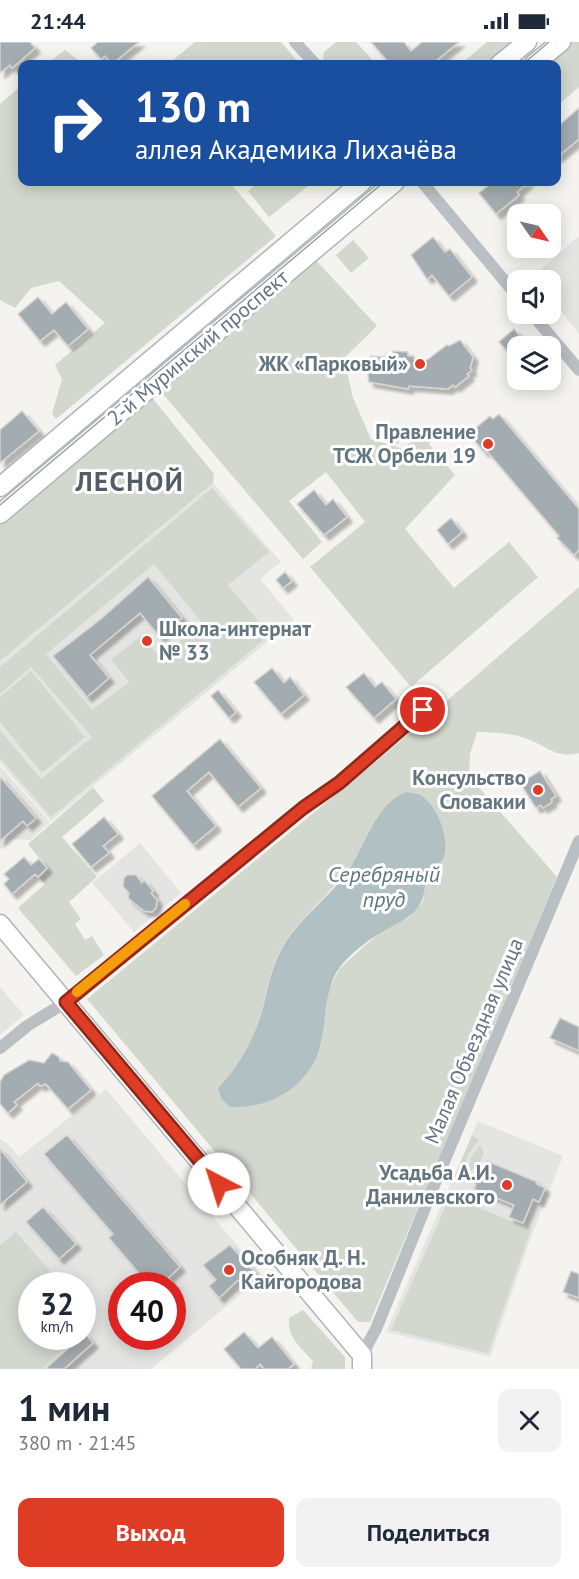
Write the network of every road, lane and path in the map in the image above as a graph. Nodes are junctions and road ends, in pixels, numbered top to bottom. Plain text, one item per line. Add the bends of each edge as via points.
1 (295, 42) edge
2 (527, 42) edge
3 (561, 42) edge
4 (311, 60) edge
5 (505, 60) edge
6 (539, 60) edge
7 (357, 186) edge
8 (390, 186) edge
9 (425, 186) edge
10 (507, 284) edge
11 (540, 324) edge
12 (579, 370) edge
13 (0, 486) edge
14 (0, 514) edge
15 (423, 710) dead end
16 (579, 841) edge
17 (0, 924) edge
18 (66, 1002) junction
19 (0, 1048) edge
20 (362, 1362) edge

1 - 4 street
2 - 5 main road
3 - 6 main road
7 - 13 main road, 2-й Муринский проспект
8 - 14 main road, 2-й Муринский проспект
9 - 10 street
11 - 12 street
15 - 18 street via 339,783 303,808
16 - 20 street, Малая Объездная улица
17 - 18 main road
18 - 19 street
18 - 20 main road

